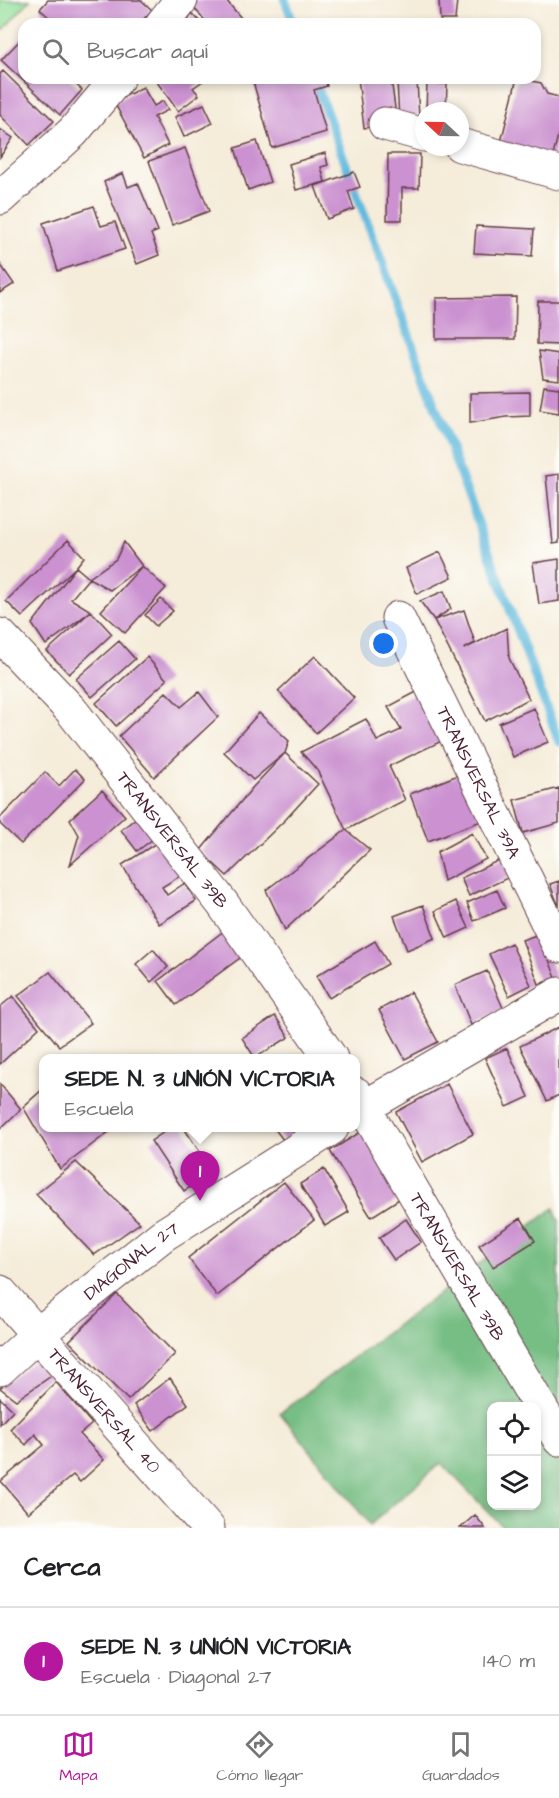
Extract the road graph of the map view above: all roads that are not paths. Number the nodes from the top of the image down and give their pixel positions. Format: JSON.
{"nodes":[{"id":1,"x":181,"y":0,"type":"edge"},
{"id":2,"x":167,"y":18,"type":"edge"},
{"id":3,"x":113,"y":84,"type":"edge"},
{"id":4,"x":385,"y":124,"type":"dead end"},
{"id":5,"x":415,"y":132,"type":"edge"},
{"id":6,"x":469,"y":148,"type":"edge"},
{"id":7,"x":559,"y":173,"type":"edge"},
{"id":8,"x":0,"y":198,"type":"edge"},
{"id":9,"x":398,"y":618,"type":"dead end"},
{"id":10,"x":0,"y":635,"type":"edge"},
{"id":11,"x":559,"y":946,"type":"edge"},
{"id":12,"x":559,"y":994,"type":"edge"},
{"id":13,"x":328,"y":1054,"type":"edge"},
{"id":14,"x":360,"y":1103,"type":"edge"},
{"id":15,"x":360,"y":1106,"type":"edge"},
{"id":16,"x":326,"y":1132,"type":"edge"},
{"id":17,"x":0,"y":1292,"type":"edge"},
{"id":18,"x":38,"y":1334,"type":"junction"},
{"id":19,"x":0,"y":1369,"type":"edge"},
{"id":20,"x":559,"y":1439,"type":"edge"},
{"id":21,"x":208,"y":1528,"type":"edge"}],
"edges":[{"from":1,"to":2,"type":"street"},
{"from":3,"to":8,"type":"street"},
{"from":4,"to":5,"type":"street"},
{"from":6,"to":7,"type":"street"},
{"from":9,"to":11,"type":"street","name":"TRANSVERSAL 39A"},
{"from":10,"to":13,"type":"street","name":"TRANSVERSAL 39B"},
{"from":12,"to":14,"type":"street"},
{"from":15,"to":20,"type":"street","name":"TRANSVERSAL 39B"},
{"from":16,"to":18,"type":"street","name":"DIAGONAL 27"},
{"from":17,"to":18,"type":"street","name":"TRANSVERSAL 40"},
{"from":18,"to":19,"type":"street","name":"DIAGONAL 27"},
{"from":18,"to":21,"type":"street","name":"TRANSVERSAL 40"}]}
